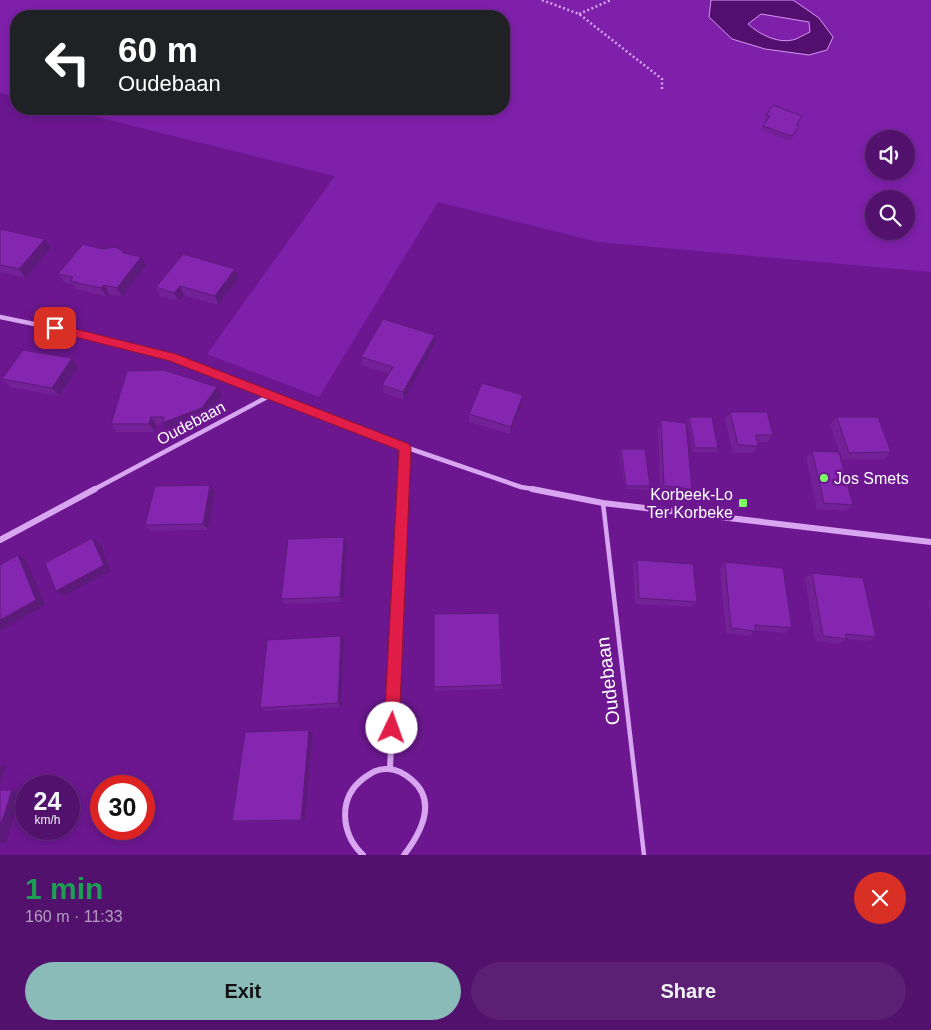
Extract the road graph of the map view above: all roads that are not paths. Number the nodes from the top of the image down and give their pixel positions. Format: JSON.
{"nodes":[{"id":1,"x":0,"y":317,"type":"edge"},
{"id":2,"x":271,"y":395,"type":"junction"},
{"id":3,"x":405,"y":448,"type":"junction"},
{"id":4,"x":603,"y":503,"type":"junction"},
{"id":5,"x":0,"y":540,"type":"edge"},
{"id":6,"x":931,"y":542,"type":"edge"},
{"id":7,"x":390,"y":768,"type":"junction"},
{"id":8,"x":363,"y":855,"type":"edge"},
{"id":9,"x":404,"y":855,"type":"edge"},
{"id":10,"x":644,"y":855,"type":"edge"}],
"edges":[{"from":1,"to":2,"type":"street"},
{"from":2,"to":3,"type":"street"},
{"from":2,"to":5,"type":"street","name":"Oudebaan"},
{"from":3,"to":4,"type":"street"},
{"from":3,"to":7,"type":"street"},
{"from":4,"to":6,"type":"street"},
{"from":4,"to":10,"type":"lane","name":"Oudebaan"},
{"from":7,"to":8,"type":"street"},
{"from":7,"to":9,"type":"street"}]}
